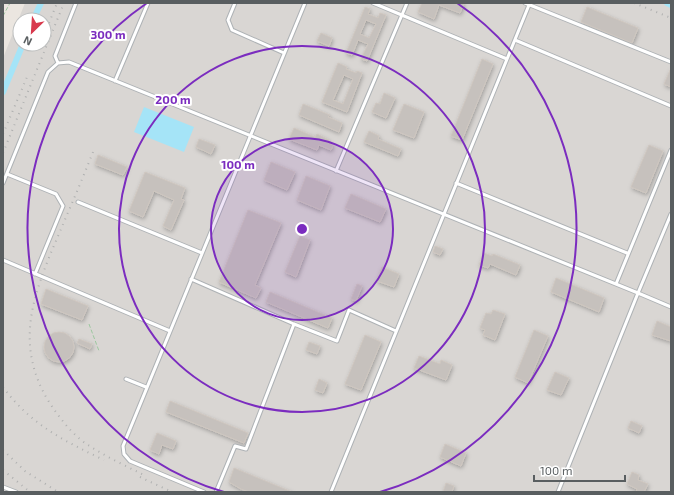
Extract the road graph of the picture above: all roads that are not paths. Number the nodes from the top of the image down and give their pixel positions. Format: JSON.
{"nodes":[{"id":1,"x":76,"y":3,"type":"edge"},
{"id":2,"x":148,"y":3,"type":"edge"},
{"id":3,"x":235,"y":3,"type":"edge"},
{"id":4,"x":305,"y":3,"type":"edge"},
{"id":5,"x":373,"y":3,"type":"edge"},
{"id":6,"x":407,"y":3,"type":"edge"},
{"id":7,"x":525,"y":3,"type":"edge"},
{"id":8,"x":529,"y":5,"type":"junction"},
{"id":9,"x":402,"y":15,"type":"junction"},
{"id":10,"x":515,"y":40,"type":"junction"},
{"id":11,"x":284,"y":54,"type":"junction"},
{"id":12,"x":507,"y":59,"type":"junction"},
{"id":13,"x":671,"y":62,"type":"edge"},
{"id":14,"x":58,"y":63,"type":"junction"},
{"id":15,"x":115,"y":81,"type":"junction"},
{"id":16,"x":671,"y":106,"type":"edge"},
{"id":17,"x":250,"y":136,"type":"junction"},
{"id":18,"x":671,"y":150,"type":"edge"},
{"id":19,"x":336,"y":171,"type":"junction"},
{"id":20,"x":7,"y":174,"type":"junction"},
{"id":21,"x":3,"y":183,"type":"edge"},
{"id":22,"x":456,"y":183,"type":"junction"},
{"id":23,"x":78,"y":202,"type":"dead end"},
{"id":24,"x":443,"y":214,"type":"junction"},
{"id":25,"x":671,"y":214,"type":"edge"},
{"id":26,"x":202,"y":253,"type":"junction"},
{"id":27,"x":627,"y":253,"type":"junction"},
{"id":28,"x":3,"y":260,"type":"edge"},
{"id":29,"x":36,"y":274,"type":"junction"},
{"id":30,"x":191,"y":279,"type":"junction"},
{"id":31,"x":616,"y":284,"type":"junction"},
{"id":32,"x":638,"y":294,"type":"junction"},
{"id":33,"x":671,"y":307,"type":"edge"},
{"id":34,"x":294,"y":324,"type":"junction"},
{"id":35,"x":170,"y":331,"type":"junction"},
{"id":36,"x":396,"y":331,"type":"junction"},
{"id":37,"x":126,"y":379,"type":"dead end"},
{"id":38,"x":146,"y":387,"type":"junction"},
{"id":39,"x":3,"y":487,"type":"edge"},
{"id":40,"x":16,"y":492,"type":"edge"},
{"id":41,"x":204,"y":492,"type":"edge"},
{"id":42,"x":216,"y":492,"type":"edge"},
{"id":43,"x":331,"y":492,"type":"edge"},
{"id":44,"x":558,"y":492,"type":"edge"}],
"edges":[{"from":1,"to":14,"type":"lane"},
{"from":2,"to":15,"type":"lane"},
{"from":3,"to":11,"type":"lane"},
{"from":4,"to":11,"type":"lane"},
{"from":5,"to":9,"type":"lane"},
{"from":6,"to":9,"type":"lane"},
{"from":7,"to":8,"type":"lane"},
{"from":8,"to":10,"type":"lane"},
{"from":8,"to":13,"type":"lane"},
{"from":9,"to":12,"type":"lane"},
{"from":9,"to":19,"type":"lane"},
{"from":10,"to":12,"type":"lane"},
{"from":10,"to":16,"type":"lane"},
{"from":11,"to":17,"type":"lane"},
{"from":12,"to":22,"type":"lane"},
{"from":14,"to":15,"type":"lane"},
{"from":14,"to":20,"type":"lane"},
{"from":15,"to":17,"type":"lane"},
{"from":17,"to":19,"type":"lane"},
{"from":17,"to":26,"type":"lane"},
{"from":18,"to":27,"type":"lane"},
{"from":19,"to":24,"type":"lane"},
{"from":20,"to":21,"type":"lane"},
{"from":20,"to":29,"type":"lane"},
{"from":22,"to":24,"type":"lane"},
{"from":22,"to":27,"type":"lane"},
{"from":23,"to":26,"type":"lane"},
{"from":24,"to":31,"type":"lane"},
{"from":24,"to":36,"type":"lane"},
{"from":25,"to":32,"type":"lane"},
{"from":26,"to":30,"type":"lane"},
{"from":27,"to":31,"type":"lane"},
{"from":28,"to":29,"type":"lane"},
{"from":29,"to":35,"type":"lane"},
{"from":30,"to":34,"type":"lane"},
{"from":30,"to":35,"type":"lane"},
{"from":31,"to":32,"type":"lane"},
{"from":32,"to":33,"type":"lane"},
{"from":32,"to":44,"type":"lane"},
{"from":34,"to":36,"type":"lane"},
{"from":34,"to":42,"type":"lane"},
{"from":35,"to":38,"type":"lane"},
{"from":36,"to":43,"type":"lane"},
{"from":37,"to":38,"type":"lane"},
{"from":38,"to":41,"type":"lane"},
{"from":39,"to":40,"type":"lane"}]}
